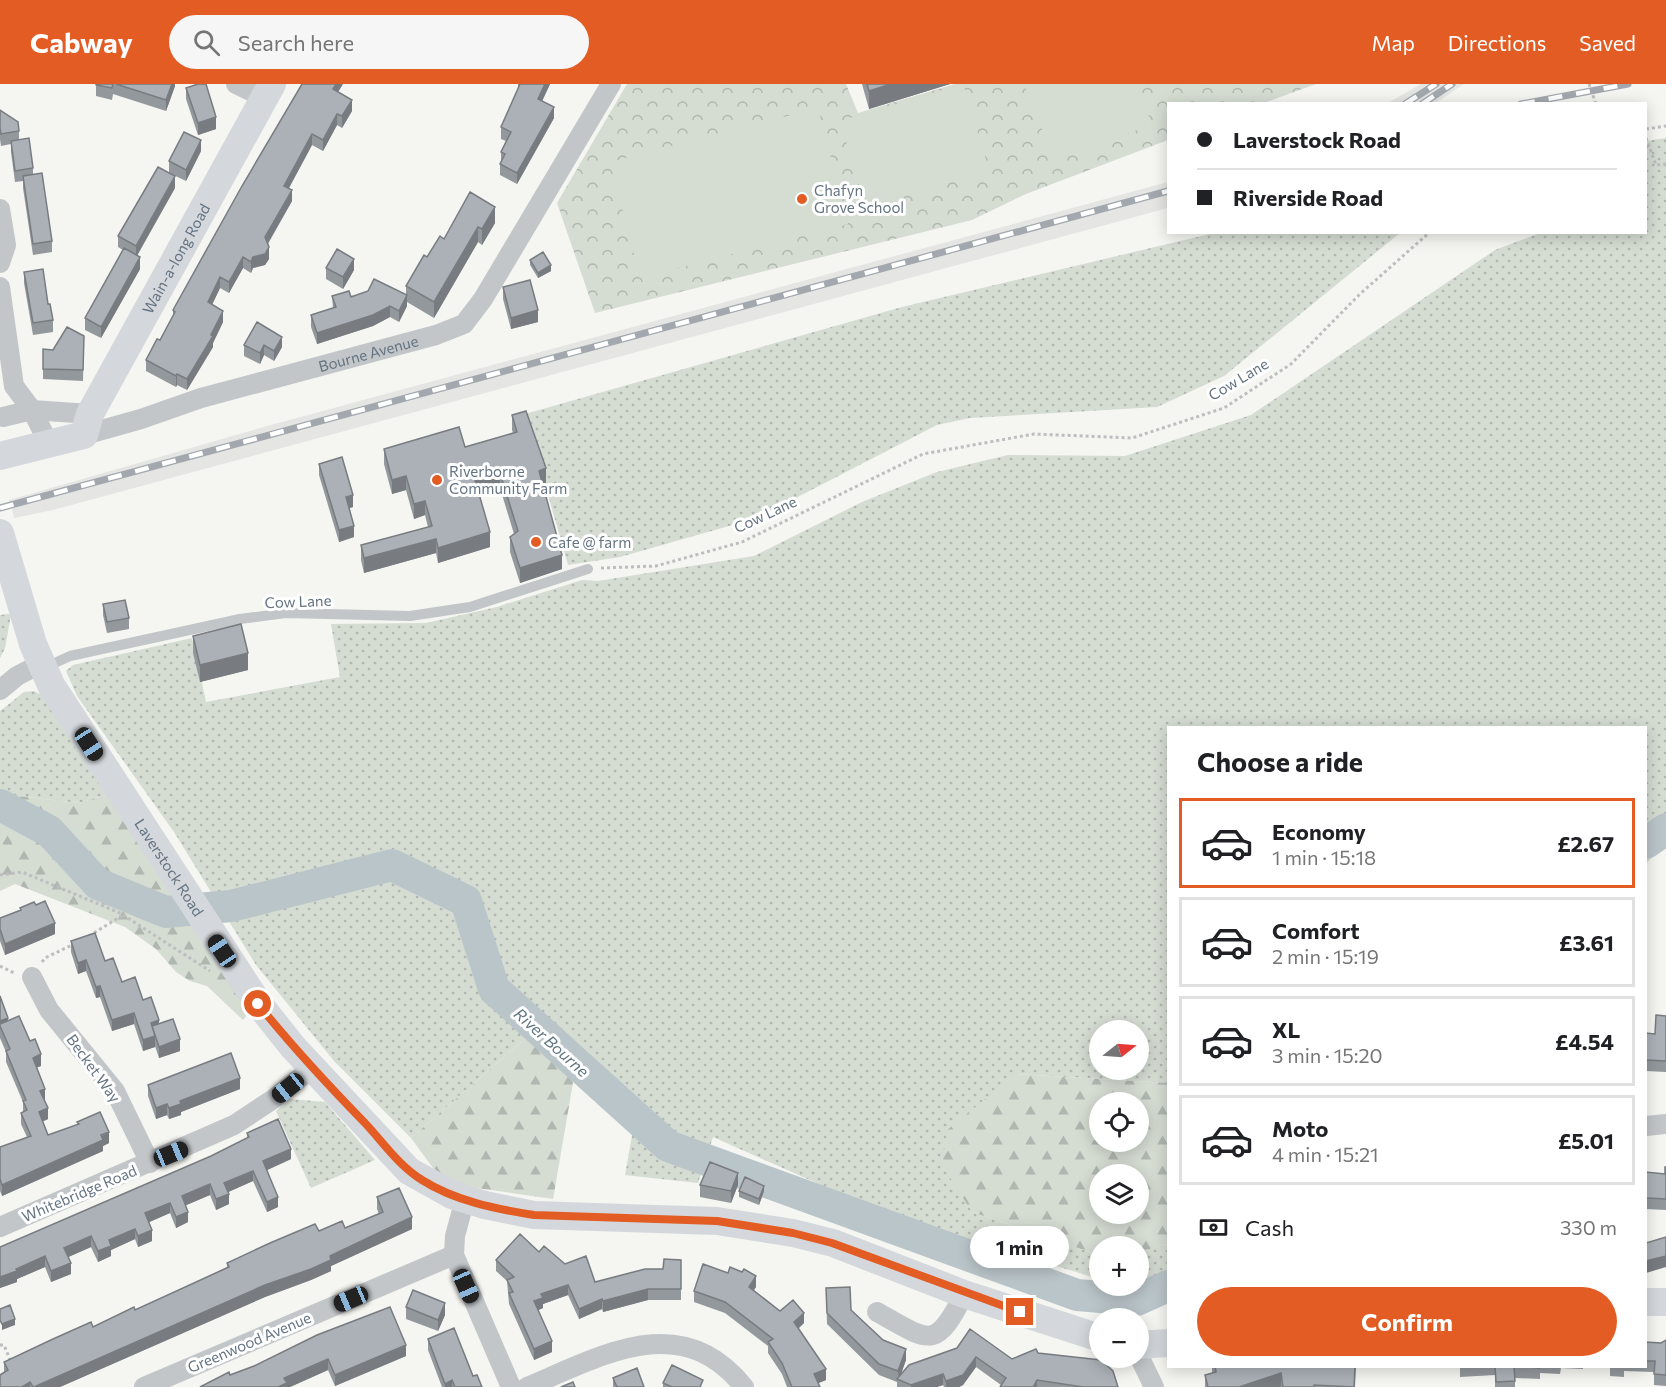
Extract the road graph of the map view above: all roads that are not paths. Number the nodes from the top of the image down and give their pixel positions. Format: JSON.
{"nodes":[{"id":1,"x":236,"y":84,"type":"edge"},
{"id":2,"x":611,"y":84,"type":"edge"},
{"id":3,"x":268,"y":91,"type":"edge"},
{"id":4,"x":0,"y":209,"type":"edge"},
{"id":5,"x":0,"y":263,"type":"edge"},
{"id":6,"x":0,"y":287,"type":"edge"},
{"id":7,"x":15,"y":386,"type":"junction"},
{"id":8,"x":32,"y":410,"type":"junction"},
{"id":9,"x":2,"y":420,"type":"edge"},
{"id":10,"x":87,"y":424,"type":"junction"},
{"id":11,"x":49,"y":444,"type":"junction"},
{"id":12,"x":0,"y":456,"type":"edge"},
{"id":13,"x":0,"y":533,"type":"edge"},
{"id":14,"x":588,"y":569,"type":"road end"},
{"id":15,"x":42,"y":666,"type":"junction"},
{"id":16,"x":0,"y":690,"type":"edge"},
{"id":17,"x":32,"y":978,"type":"road end"},
{"id":18,"x":312,"y":1068,"type":"junction"},
{"id":19,"x":1666,"y":1124,"type":"edge"},
{"id":20,"x":1647,"y":1126,"type":"edge"},
{"id":21,"x":150,"y":1163,"type":"junction"},
{"id":22,"x":465,"y":1199,"type":"junction"},
{"id":23,"x":0,"y":1227,"type":"edge"},
{"id":24,"x":454,"y":1255,"type":"junction"},
{"id":25,"x":964,"y":1294,"type":"junction"},
{"id":26,"x":1647,"y":1302,"type":"edge"},
{"id":27,"x":1666,"y":1302,"type":"edge"},
{"id":28,"x":877,"y":1312,"type":"dead end"},
{"id":29,"x":1089,"y":1334,"type":"edge"},
{"id":30,"x":1167,"y":1343,"type":"edge"},
{"id":31,"x":1149,"y":1344,"type":"edge"},
{"id":32,"x":1145,"y":1368,"type":"edge"},
{"id":33,"x":144,"y":1387,"type":"edge"},
{"id":34,"x":511,"y":1387,"type":"edge"},
{"id":35,"x":527,"y":1387,"type":"edge"},
{"id":36,"x":744,"y":1387,"type":"edge"},
{"id":37,"x":1154,"y":1387,"type":"edge"}],
"edges":[{"from":1,"to":3,"type":"street"},
{"from":2,"to":10,"type":"street","name":"Bourne Avenue"},
{"from":3,"to":10,"type":"street","name":"Wain-a-long Road"},
{"from":4,"to":5,"type":"street"},
{"from":6,"to":7,"type":"street"},
{"from":7,"to":8,"type":"street"},
{"from":7,"to":9,"type":"street"},
{"from":8,"to":9,"type":"street"},
{"from":8,"to":10,"type":"street"},
{"from":8,"to":11,"type":"street"},
{"from":10,"to":11,"type":"street","name":"Bourne Avenue"},
{"from":11,"to":12,"type":"street","name":"Bourne Avenue"},
{"from":13,"to":15,"type":"street","name":"Laverstock Road"},
{"from":14,"to":15,"type":"lane","name":"Cow Lane"},
{"from":15,"to":16,"type":"street"},
{"from":15,"to":18,"type":"street","name":"Laverstock Road"},
{"from":17,"to":21,"type":"street","name":"Becket Way"},
{"from":18,"to":21,"type":"street","name":"Whitebridge Road"},
{"from":18,"to":22,"type":"street","name":"Laverstock Road"},
{"from":19,"to":20,"type":"street"},
{"from":21,"to":23,"type":"street","name":"Whitebridge Road"},
{"from":22,"to":24,"type":"street"},
{"from":22,"to":25,"type":"street","name":"Laverstock Road"},
{"from":24,"to":33,"type":"street","name":"Greenwood Avenue"},
{"from":24,"to":34,"type":"street"},
{"from":25,"to":28,"type":"street"},
{"from":25,"to":29,"type":"street","name":"Laverstock Road"},
{"from":26,"to":27,"type":"street"},
{"from":30,"to":31,"type":"street"},
{"from":32,"to":37,"type":"street"},
{"from":35,"to":36,"type":"street"}]}
